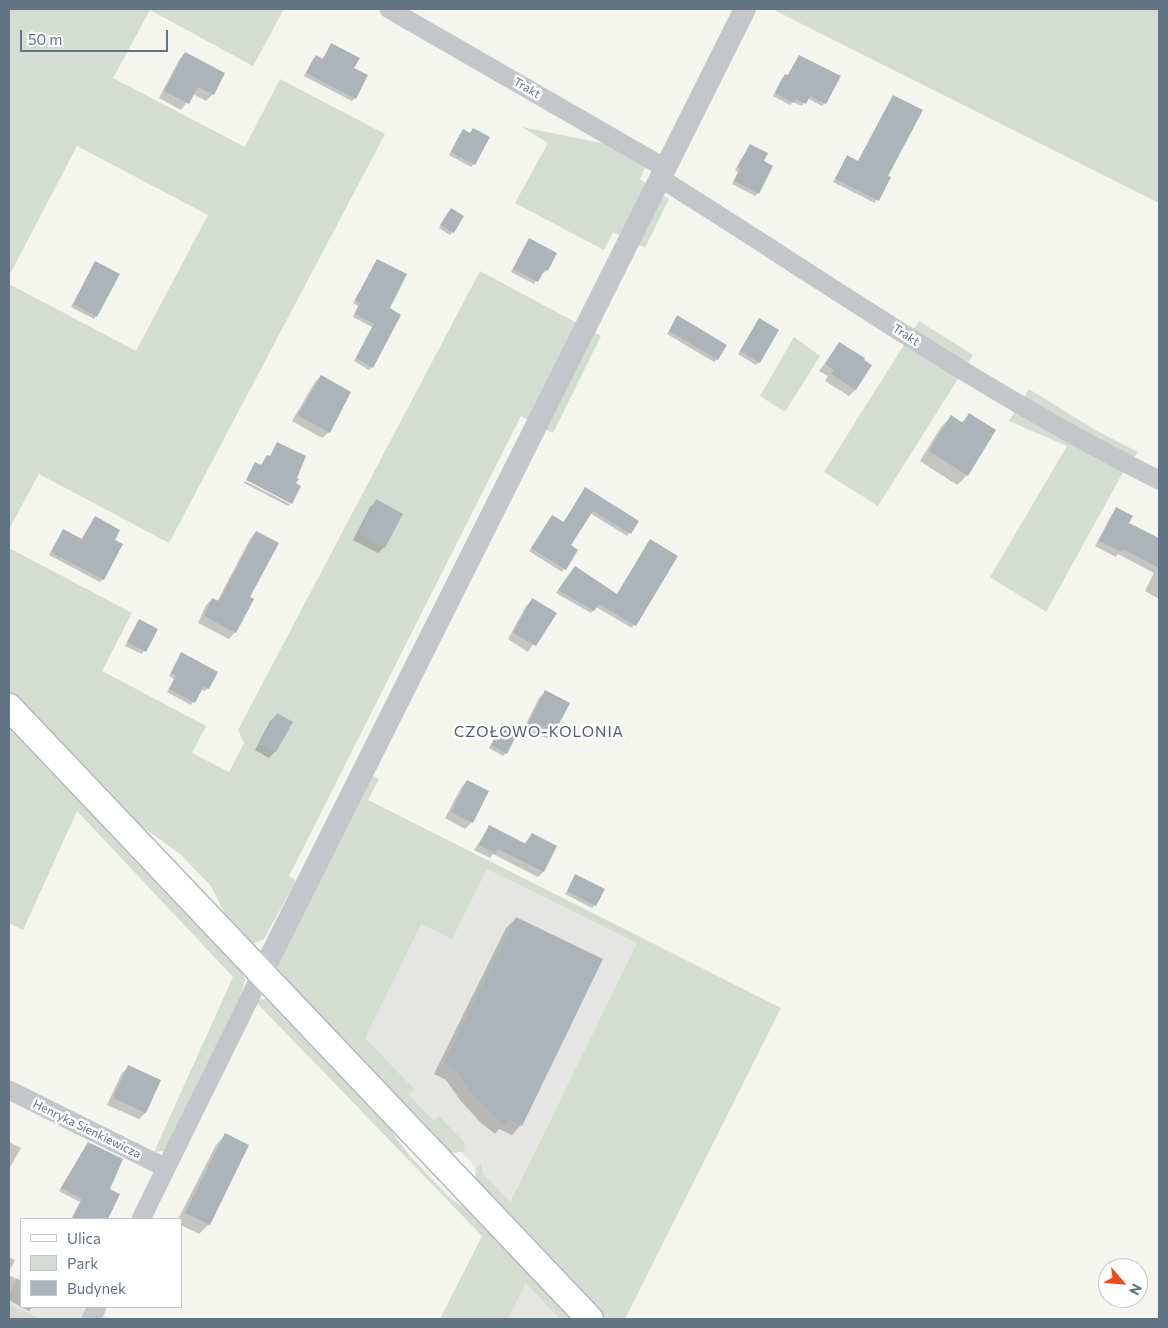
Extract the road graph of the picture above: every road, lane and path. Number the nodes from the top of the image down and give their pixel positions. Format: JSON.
{"nodes":[{"id":1,"x":389,"y":9,"type":"edge"},
{"id":2,"x":745,"y":9,"type":"edge"},
{"id":3,"x":662,"y":173,"type":"junction"},
{"id":4,"x":1159,"y":480,"type":"edge"},
{"id":5,"x":9,"y":708,"type":"edge"},
{"id":6,"x":262,"y":973,"type":"junction"},
{"id":7,"x":9,"y":1090,"type":"edge"},
{"id":8,"x":166,"y":1168,"type":"junction"},
{"id":9,"x":141,"y":1218,"type":"edge"},
{"id":10,"x":590,"y":1319,"type":"edge"}],
"edges":[{"from":1,"to":3,"type":"street","name":"Trakt"},
{"from":2,"to":3,"type":"street"},
{"from":3,"to":4,"type":"street","name":"Trakt"},
{"from":3,"to":6,"type":"street"},
{"from":5,"to":6,"type":"main road"},
{"from":6,"to":8,"type":"street"},
{"from":6,"to":10,"type":"main road"},
{"from":7,"to":8,"type":"street","name":"Henryka Sienkiewicza"},
{"from":8,"to":9,"type":"street"}]}
